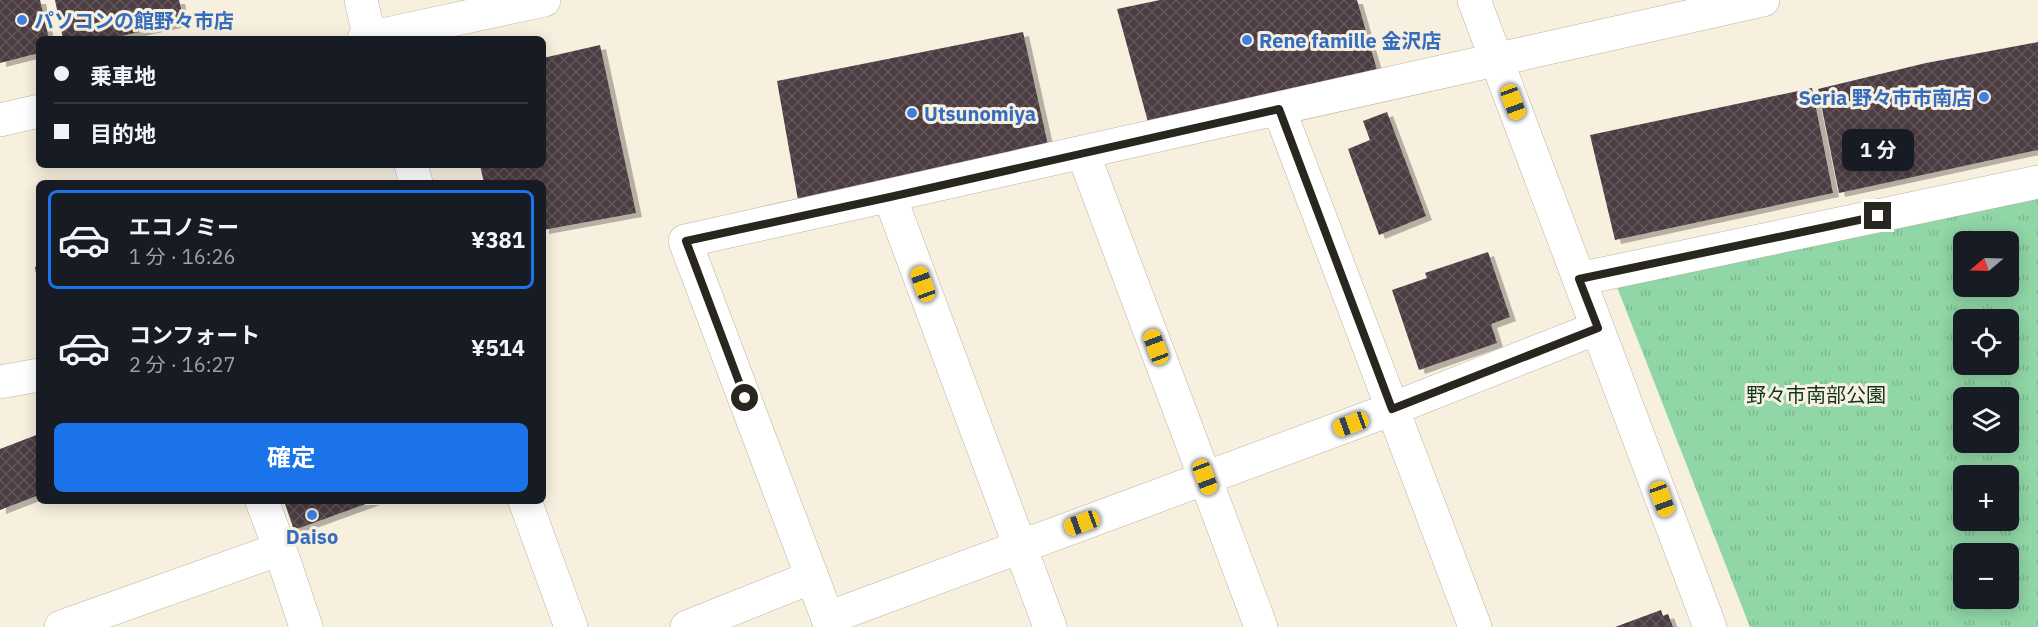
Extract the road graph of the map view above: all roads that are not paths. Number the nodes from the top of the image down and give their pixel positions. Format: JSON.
{"nodes":[{"id":1,"x":361,"y":0,"type":"edge"},
{"id":2,"x":544,"y":0,"type":"edge"},
{"id":3,"x":1474,"y":0,"type":"edge"},
{"id":4,"x":1763,"y":0,"type":"edge"},
{"id":5,"x":367,"y":36,"type":"edge"},
{"id":6,"x":382,"y":36,"type":"edge"},
{"id":7,"x":1496,"y":58,"type":"junction"},
{"id":8,"x":1279,"y":109,"type":"junction"},
{"id":9,"x":36,"y":112,"type":"edge"},
{"id":10,"x":0,"y":120,"type":"edge"},
{"id":11,"x":1083,"y":153,"type":"junction"},
{"id":12,"x":2038,"y":182,"type":"edge"},
{"id":13,"x":890,"y":197,"type":"junction"},
{"id":14,"x":1579,"y":279,"type":"junction"},
{"id":15,"x":1598,"y":328,"type":"junction"},
{"id":16,"x":36,"y":376,"type":"edge"},
{"id":17,"x":0,"y":382,"type":"edge"},
{"id":18,"x":1392,"y":409,"type":"junction"},
{"id":19,"x":1205,"y":477,"type":"junction"},
{"id":20,"x":263,"y":504,"type":"edge"},
{"id":21,"x":526,"y":504,"type":"edge"},
{"id":22,"x":1020,"y":546,"type":"junction"},
{"id":23,"x":280,"y":549,"type":"junction"},
{"id":24,"x":812,"y":577,"type":"junction"},
{"id":25,"x":829,"y":622,"type":"edge"},
{"id":26,"x":61,"y":627,"type":"edge"},
{"id":27,"x":306,"y":627,"type":"edge"},
{"id":28,"x":571,"y":627,"type":"edge"},
{"id":29,"x":687,"y":627,"type":"edge"},
{"id":30,"x":1050,"y":627,"type":"edge"},
{"id":31,"x":1261,"y":627,"type":"edge"},
{"id":32,"x":1475,"y":627,"type":"edge"},
{"id":33,"x":1710,"y":627,"type":"edge"}],
"edges":[{"from":1,"to":5,"type":"street"},
{"from":2,"to":6,"type":"street"},
{"from":3,"to":7,"type":"street"},
{"from":4,"to":7,"type":"street"},
{"from":7,"to":8,"type":"street"},
{"from":7,"to":14,"type":"street"},
{"from":8,"to":11,"type":"street"},
{"from":8,"to":18,"type":"street"},
{"from":9,"to":10,"type":"street"},
{"from":11,"to":13,"type":"street"},
{"from":11,"to":19,"type":"street"},
{"from":12,"to":14,"type":"street"},
{"from":13,"to":22,"type":"street"},
{"from":13,"to":24,"type":"street"},
{"from":14,"to":15,"type":"street"},
{"from":15,"to":18,"type":"street"},
{"from":15,"to":33,"type":"street"},
{"from":16,"to":17,"type":"street"},
{"from":18,"to":19,"type":"street"},
{"from":18,"to":32,"type":"street"},
{"from":19,"to":22,"type":"street"},
{"from":19,"to":31,"type":"street"},
{"from":20,"to":23,"type":"street"},
{"from":21,"to":28,"type":"street"},
{"from":22,"to":25,"type":"street"},
{"from":22,"to":30,"type":"street"},
{"from":23,"to":26,"type":"street"},
{"from":23,"to":27,"type":"street"},
{"from":24,"to":25,"type":"street"},
{"from":24,"to":29,"type":"street"}]}
